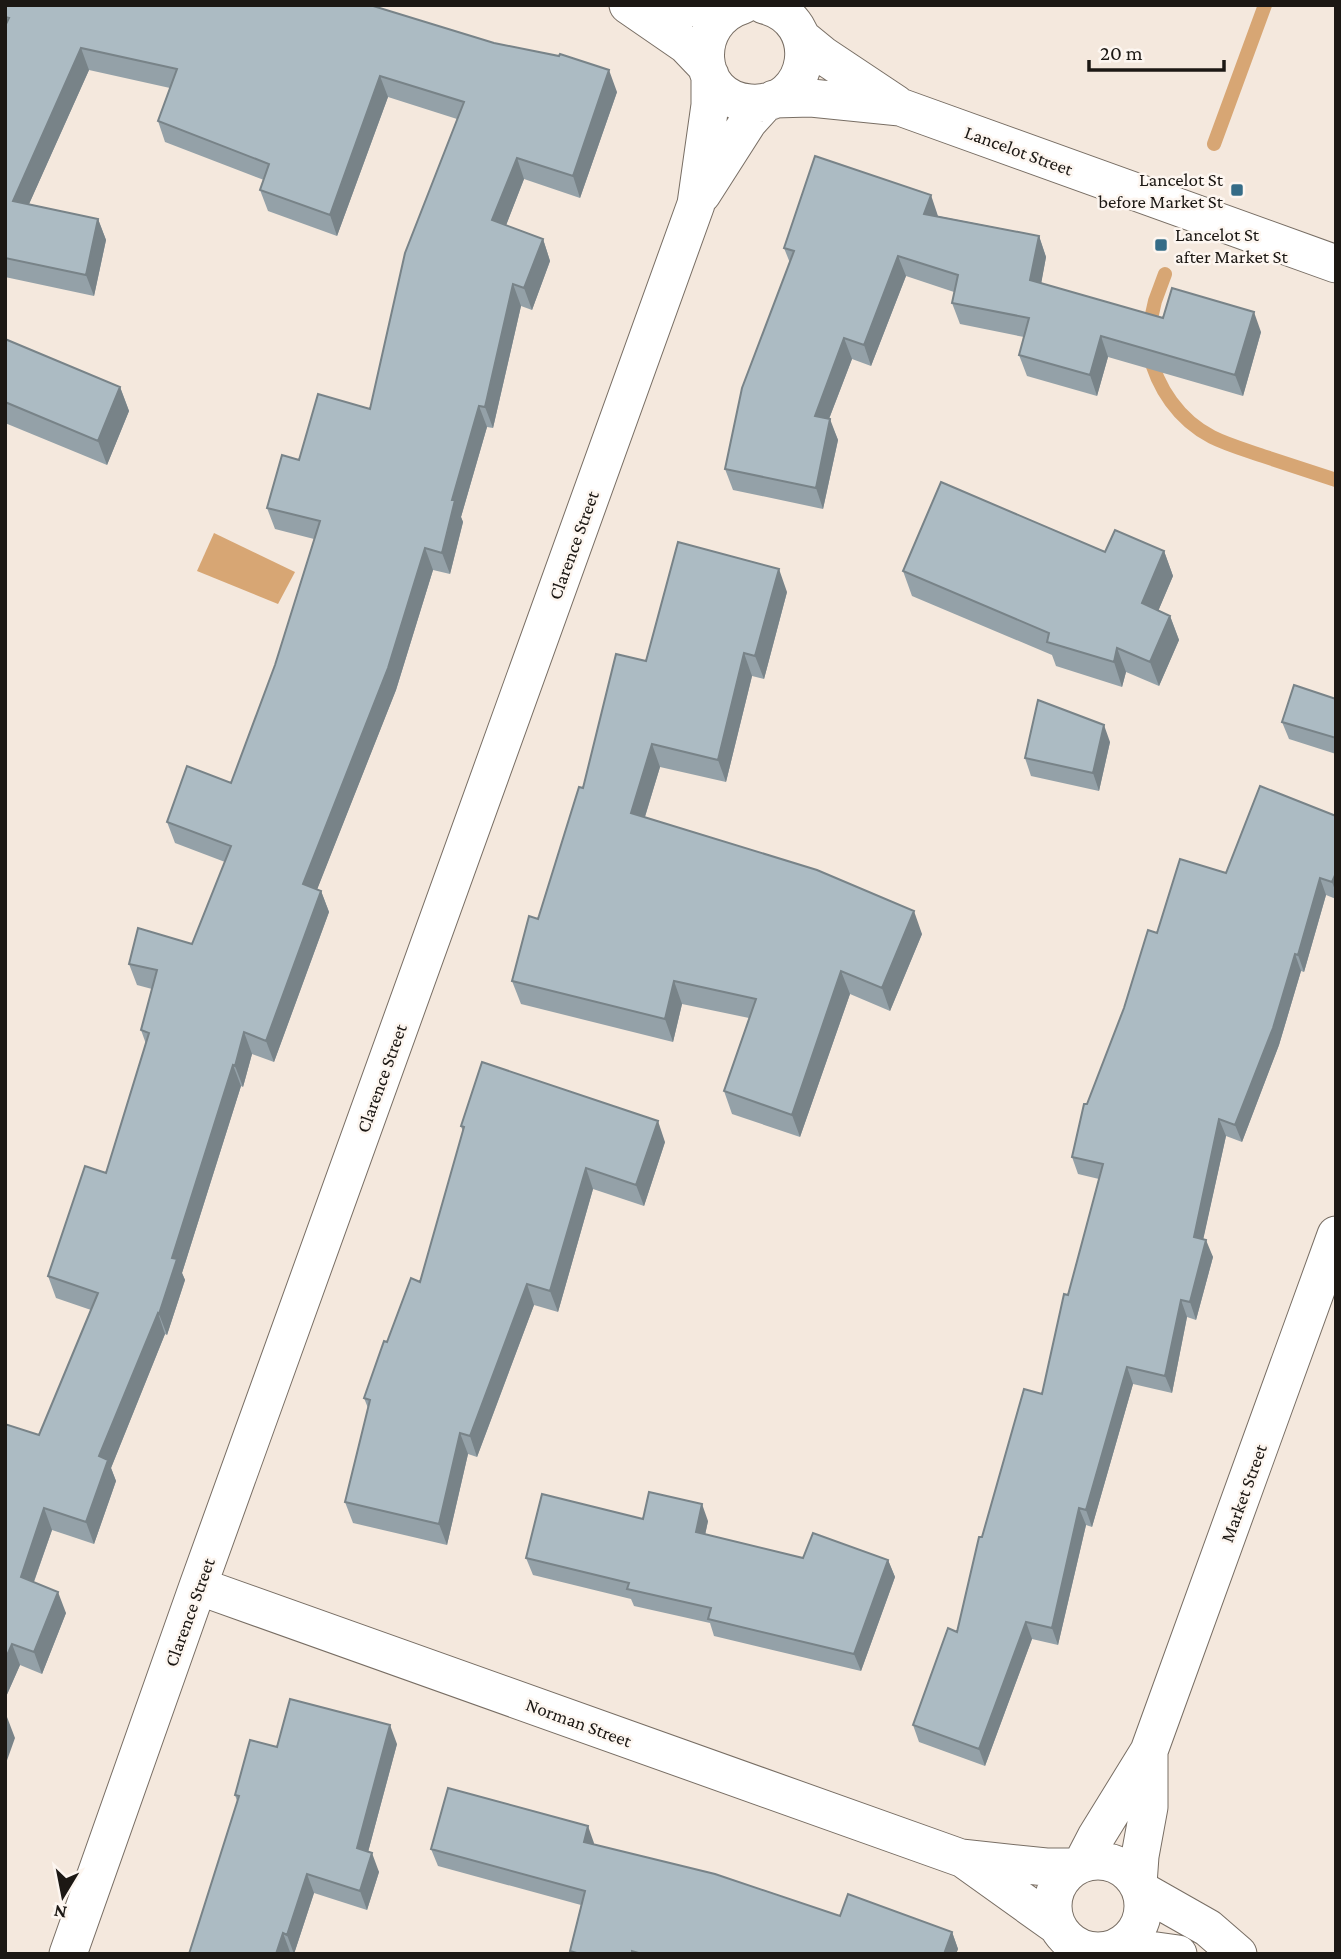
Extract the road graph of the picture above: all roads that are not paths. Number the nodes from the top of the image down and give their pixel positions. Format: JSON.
{"nodes":[{"id":1,"x":629,"y":6,"type":"edge"},
{"id":2,"x":764,"y":12,"type":"edge"},
{"id":3,"x":708,"y":71,"type":"junction"},
{"id":4,"x":770,"y":100,"type":"junction"},
{"id":5,"x":900,"y":107,"type":"junction"},
{"id":6,"x":696,"y":204,"type":"junction"},
{"id":7,"x":1336,"y":264,"type":"edge"},
{"id":8,"x":1336,"y":1235,"type":"edge"},
{"id":9,"x":198,"y":1586,"type":"junction"},
{"id":10,"x":1149,"y":1751,"type":"junction"},
{"id":11,"x":961,"y":1858,"type":"junction"},
{"id":12,"x":1079,"y":1866,"type":"junction"},
{"id":13,"x":1140,"y":1887,"type":"junction"},
{"id":14,"x":1058,"y":1938,"type":"edge"},
{"id":15,"x":1115,"y":1950,"type":"edge"},
{"id":16,"x":68,"y":1954,"type":"edge"},
{"id":17,"x":1178,"y":1954,"type":"edge"},
{"id":18,"x":1238,"y":1954,"type":"edge"}],
"edges":[{"from":1,"to":2,"type":"street"},
{"from":1,"to":3,"type":"street"},
{"from":2,"to":3,"type":"street"},
{"from":2,"to":4,"type":"street"},
{"from":2,"to":5,"type":"street","name":"Lancelot Street"},
{"from":3,"to":4,"type":"street"},
{"from":3,"to":6,"type":"street","name":"Clarence Street"},
{"from":4,"to":5,"type":"street","name":"Lancelot Street"},
{"from":4,"to":6,"type":"street","name":"Clarence Street"},
{"from":5,"to":7,"type":"street","name":"Lancelot Street"},
{"from":6,"to":9,"type":"street","name":"Clarence Street"},
{"from":8,"to":10,"type":"street","name":"Market Street"},
{"from":9,"to":11,"type":"street","name":"Norman Street"},
{"from":9,"to":16,"type":"street","name":"Clarence Street"},
{"from":10,"to":12,"type":"street","name":"Market Street"},
{"from":10,"to":13,"type":"street","name":"Market Street"},
{"from":11,"to":12,"type":"street","name":"Norman Street"},
{"from":11,"to":14,"type":"street","name":"Norman Street"},
{"from":12,"to":13,"type":"street"},
{"from":12,"to":14,"type":"street"},
{"from":13,"to":15,"type":"street"},
{"from":13,"to":18,"type":"street"},
{"from":14,"to":15,"type":"street"},
{"from":15,"to":17,"type":"street"}]}
